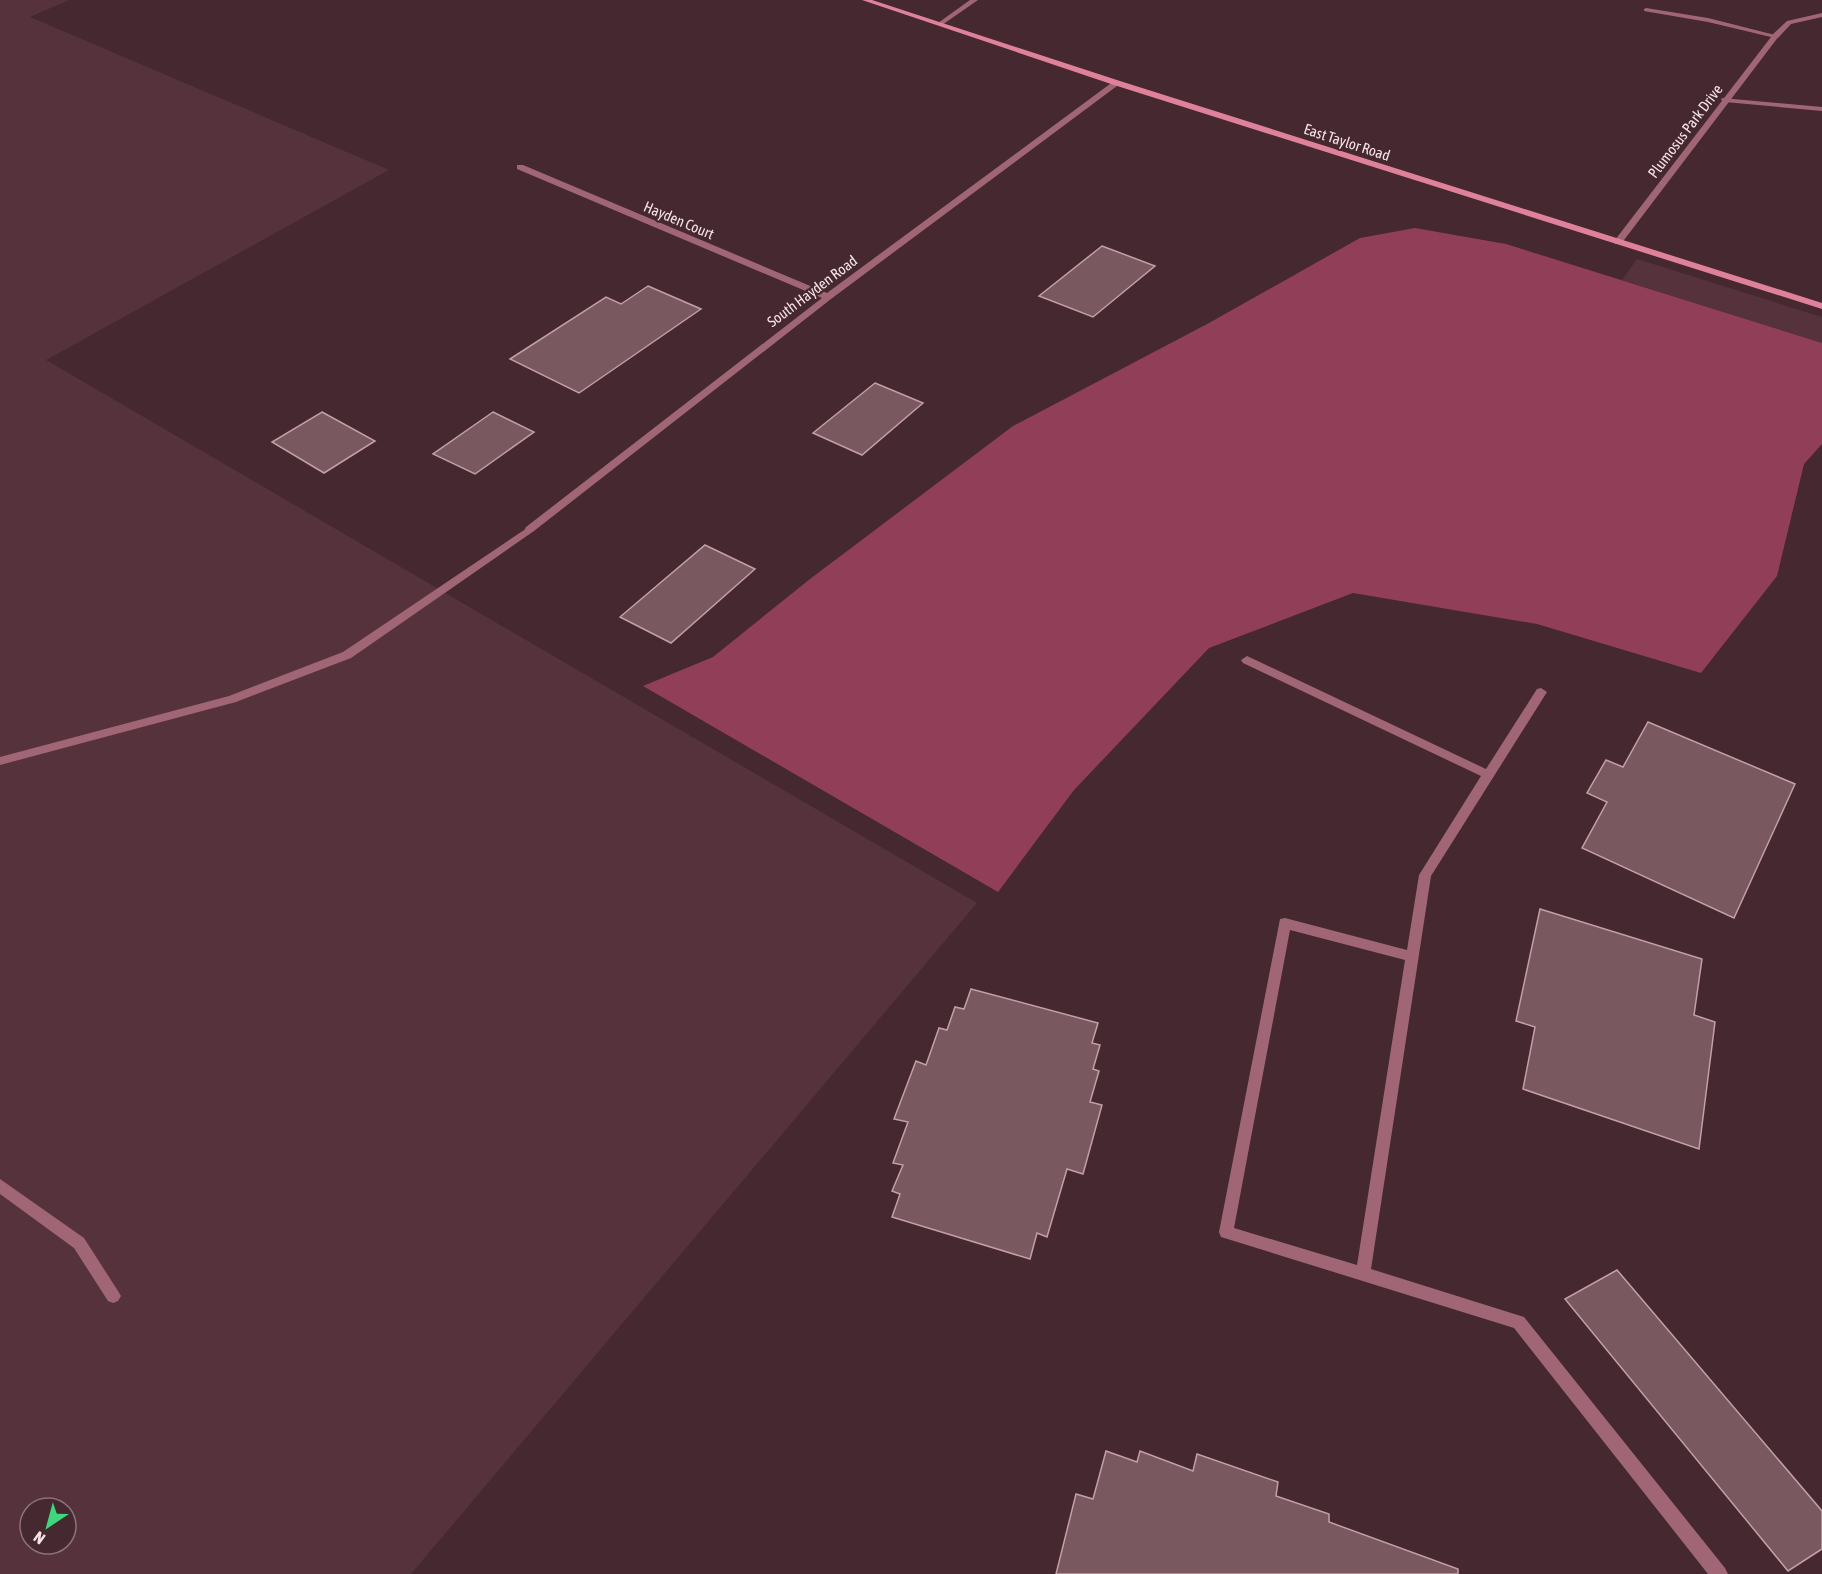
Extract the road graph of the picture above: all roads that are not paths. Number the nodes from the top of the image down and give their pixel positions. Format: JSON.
{"nodes":[{"id":1,"x":865,"y":0,"type":"edge"},
{"id":2,"x":975,"y":0,"type":"edge"},
{"id":3,"x":1646,"y":10,"type":"dead end"},
{"id":4,"x":1822,"y":15,"type":"edge"},
{"id":5,"x":940,"y":24,"type":"junction"},
{"id":6,"x":1775,"y":36,"type":"junction"},
{"id":7,"x":1117,"y":83,"type":"junction"},
{"id":8,"x":1725,"y":100,"type":"junction"},
{"id":9,"x":1822,"y":109,"type":"edge"},
{"id":10,"x":520,"y":167,"type":"dead end"},
{"id":11,"x":1618,"y":242,"type":"junction"},
{"id":12,"x":828,"y":297,"type":"junction"},
{"id":13,"x":1822,"y":306,"type":"edge"},
{"id":14,"x":1247,"y":660,"type":"dead end"},
{"id":15,"x":1541,"y":692,"type":"dead end"},
{"id":16,"x":0,"y":761,"type":"edge"},
{"id":17,"x":1489,"y":774,"type":"junction"},
{"id":18,"x":1411,"y":956,"type":"junction"},
{"id":19,"x":0,"y":1186,"type":"edge"},
{"id":20,"x":1363,"y":1274,"type":"junction"},
{"id":21,"x":113,"y":1296,"type":"dead end"},
{"id":22,"x":1719,"y":1574,"type":"edge"}],
"edges":[{"from":1,"to":5,"type":"main road","name":"East Taylor Road"},
{"from":2,"to":5,"type":"street"},
{"from":3,"to":6,"type":"street"},
{"from":4,"to":6,"type":"street","name":"Plumosus Park Drive"},
{"from":5,"to":7,"type":"main road","name":"East Taylor Road"},
{"from":6,"to":8,"type":"street","name":"Plumosus Park Drive"},
{"from":7,"to":11,"type":"main road","name":"East Taylor Road"},
{"from":7,"to":12,"type":"street","name":"South Hayden Road"},
{"from":8,"to":9,"type":"street"},
{"from":8,"to":11,"type":"street","name":"Plumosus Park Drive"},
{"from":10,"to":12,"type":"street","name":"Hayden Court"},
{"from":11,"to":13,"type":"main road","name":"East Taylor Road"},
{"from":12,"to":16,"type":"street","name":"South Hayden Road"},
{"from":14,"to":17,"type":"street"},
{"from":15,"to":17,"type":"street"},
{"from":17,"to":18,"type":"street"},
{"from":18,"to":20,"type":"street"},
{"from":18,"to":20,"type":"street"},
{"from":19,"to":21,"type":"street"},
{"from":20,"to":22,"type":"street"}]}
